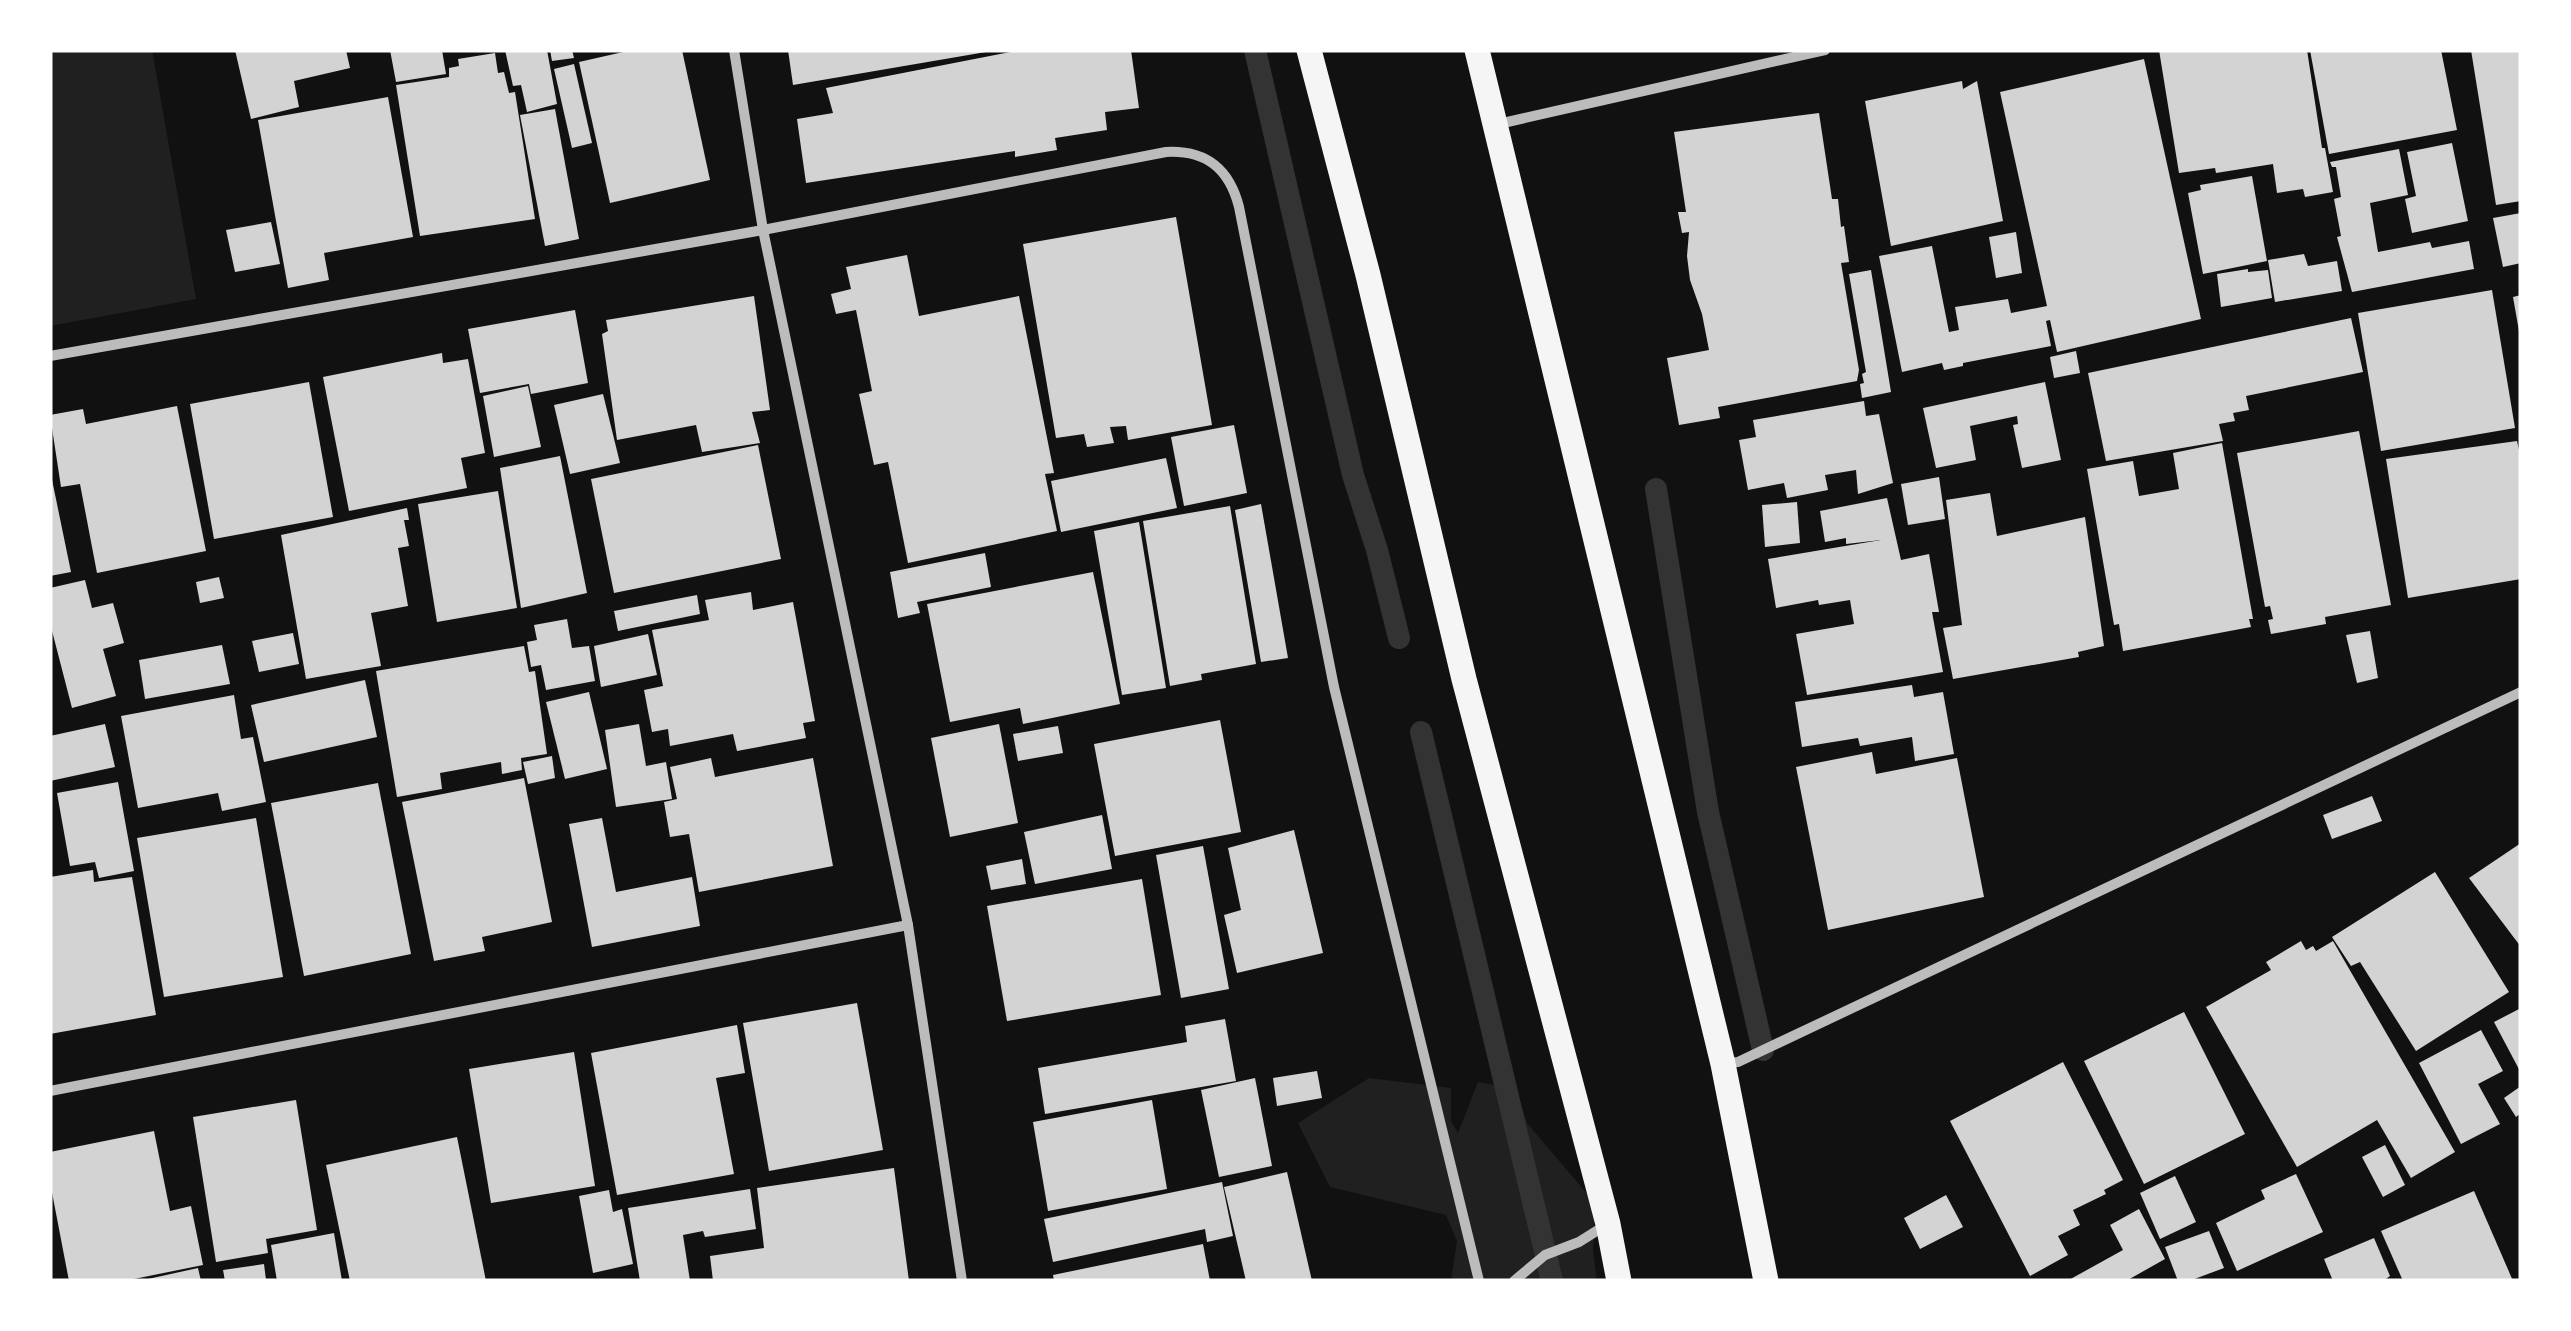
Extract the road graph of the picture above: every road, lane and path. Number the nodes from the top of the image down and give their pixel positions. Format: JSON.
{"nodes":[{"id":1,"x":734,"y":50,"type":"edge"},
{"id":2,"x":1310,"y":50,"type":"edge"},
{"id":3,"x":1476,"y":50,"type":"edge"},
{"id":4,"x":1825,"y":50,"type":"edge"},
{"id":5,"x":1493,"y":125,"type":"junction"},
{"id":6,"x":763,"y":230,"type":"junction"},
{"id":7,"x":50,"y":356,"type":"edge"},
{"id":8,"x":2521,"y":692,"type":"edge"},
{"id":9,"x":908,"y":925,"type":"junction"},
{"id":10,"x":1722,"y":1064,"type":"junction"},
{"id":11,"x":50,"y":1091,"type":"edge"},
{"id":12,"x":1608,"y":1224,"type":"junction"},
{"id":13,"x":962,"y":1281,"type":"edge"},
{"id":14,"x":1479,"y":1281,"type":"edge"},
{"id":15,"x":1514,"y":1281,"type":"edge"},
{"id":16,"x":1619,"y":1281,"type":"edge"},
{"id":17,"x":1766,"y":1281,"type":"edge"}],
"edges":[{"from":1,"to":6,"type":"street"},
{"from":2,"to":12,"type":"main road"},
{"from":3,"to":5,"type":"main road"},
{"from":4,"to":5,"type":"street"},
{"from":5,"to":10,"type":"main road"},
{"from":6,"to":7,"type":"street"},
{"from":6,"to":9,"type":"street"},
{"from":6,"to":14,"type":"street"},
{"from":8,"to":10,"type":"street"},
{"from":9,"to":11,"type":"street"},
{"from":9,"to":13,"type":"street"},
{"from":10,"to":17,"type":"main road"},
{"from":12,"to":15,"type":"street"},
{"from":12,"to":16,"type":"main road"}]}
